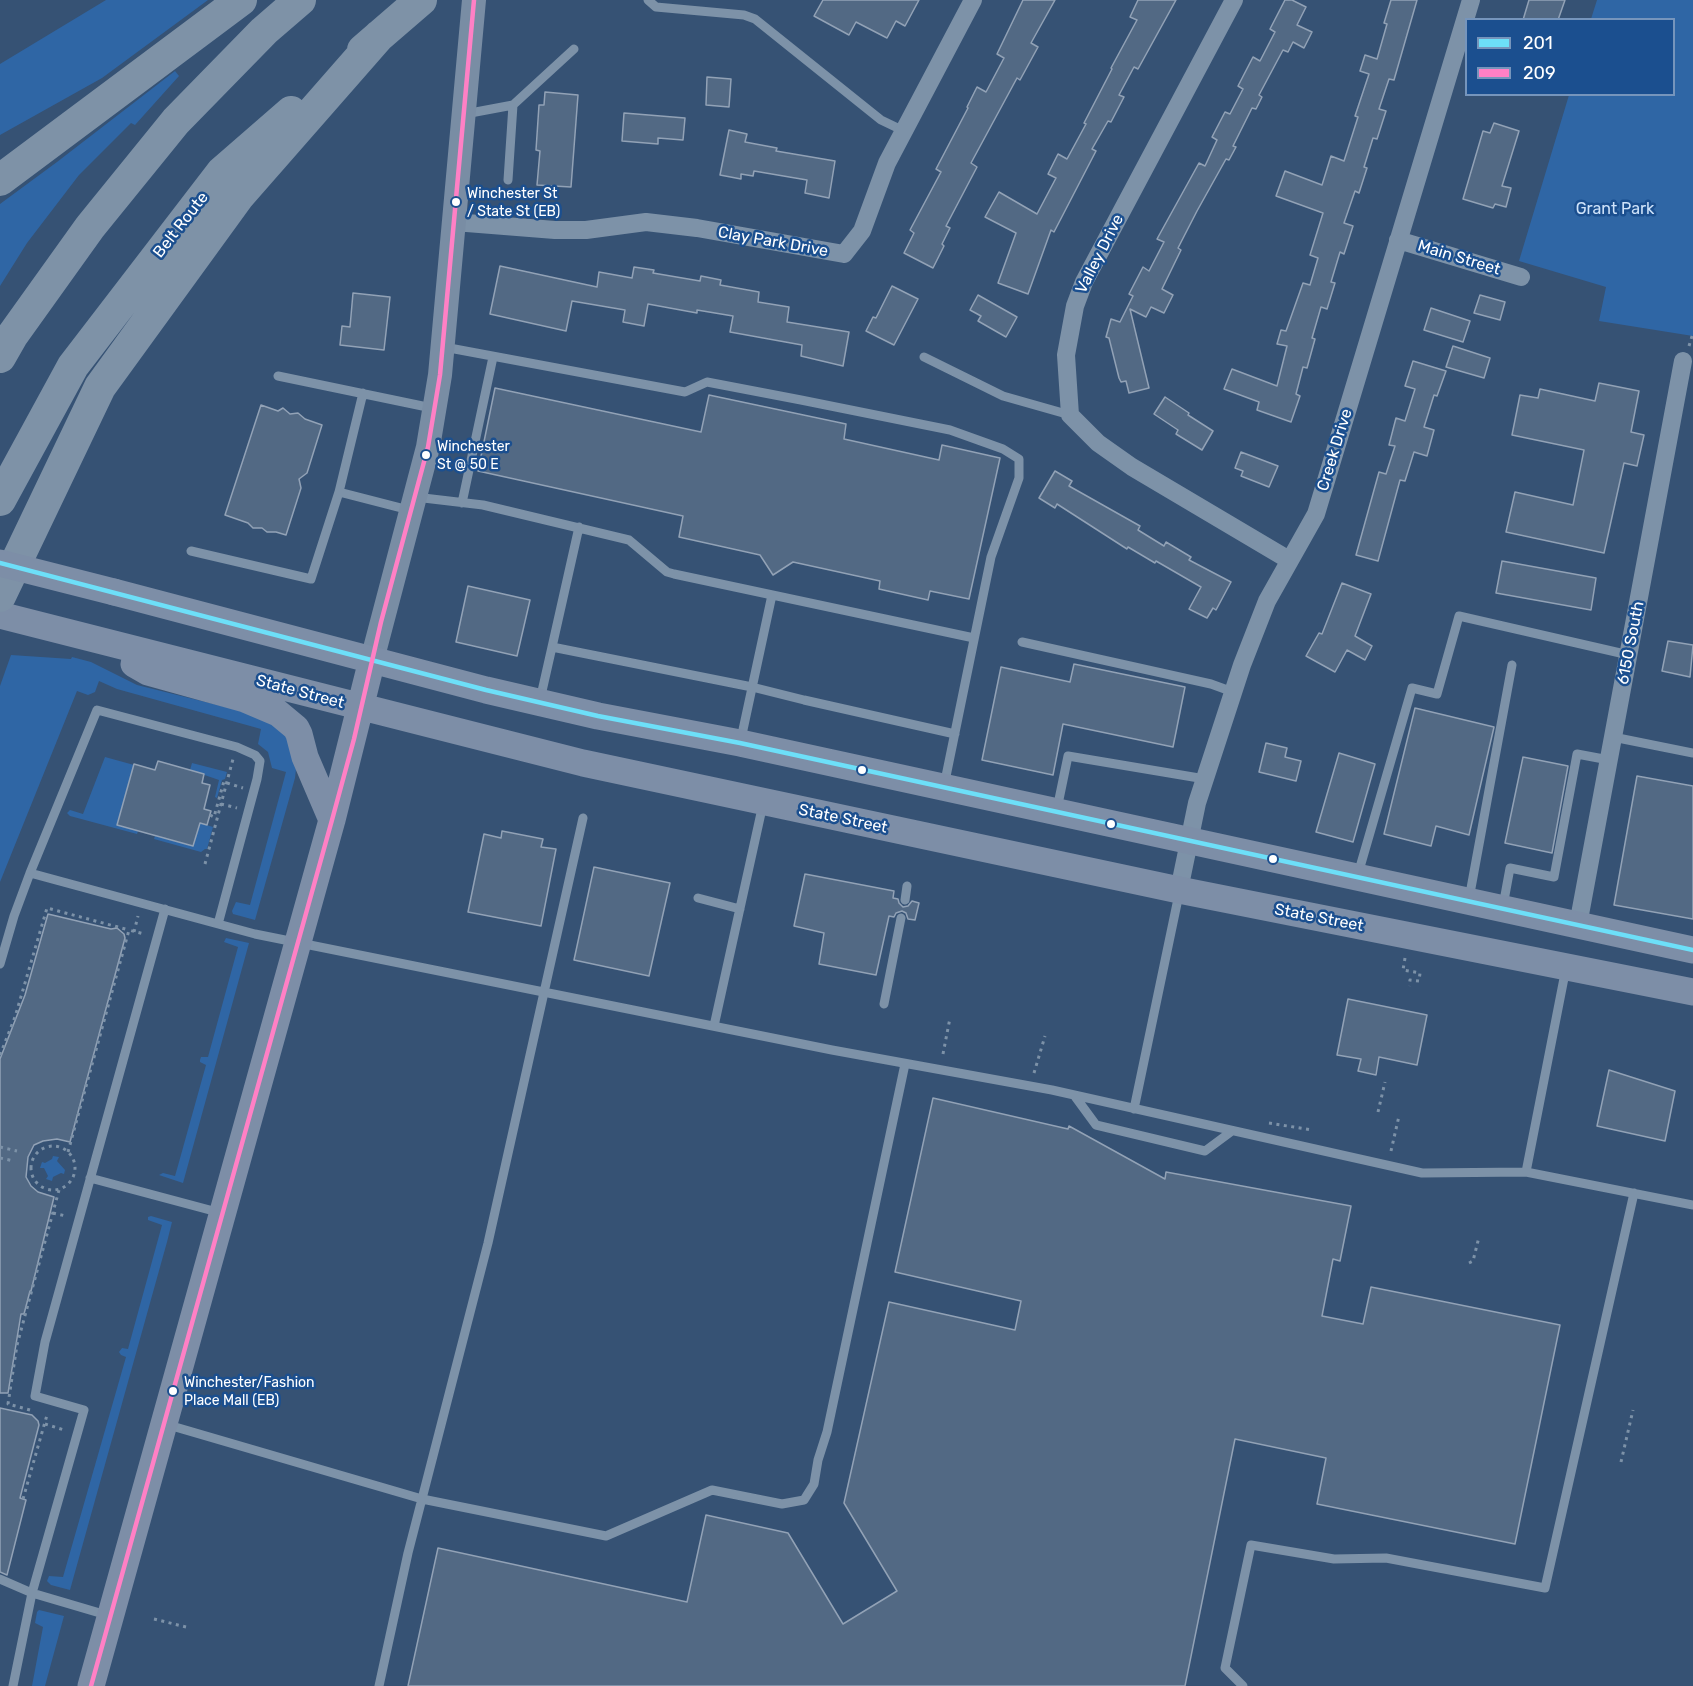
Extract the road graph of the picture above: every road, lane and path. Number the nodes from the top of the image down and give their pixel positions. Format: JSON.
{"nodes":[{"id":1,"x":241,"y":0,"type":"edge"},
{"id":2,"x":300,"y":0,"type":"edge"},
{"id":3,"x":421,"y":0,"type":"edge"},
{"id":4,"x":474,"y":0,"type":"edge"},
{"id":5,"x":648,"y":0,"type":"edge"},
{"id":6,"x":973,"y":0,"type":"edge"},
{"id":7,"x":1234,"y":0,"type":"edge"},
{"id":8,"x":1470,"y":0,"type":"edge"},
{"id":9,"x":379,"y":36,"type":"junction"},
{"id":10,"x":574,"y":49,"type":"dead end"},
{"id":11,"x":513,"y":105,"type":"junction"},
{"id":12,"x":463,"y":111,"type":"junction"},
{"id":13,"x":904,"y":130,"type":"junction"},
{"id":14,"x":0,"y":180,"type":"edge"},
{"id":15,"x":508,"y":180,"type":"dead end"},
{"id":16,"x":454,"y":222,"type":"junction"},
{"id":17,"x":1398,"y":240,"type":"junction"},
{"id":18,"x":1521,"y":277,"type":"dead end"},
{"id":19,"x":1693,"y":333,"type":"edge"},
{"id":20,"x":1691,"y":340,"type":"dead end"},
{"id":21,"x":443,"y":347,"type":"junction"},
{"id":22,"x":0,"y":357,"type":"edge"},
{"id":23,"x":494,"y":357,"type":"junction"},
{"id":24,"x":924,"y":357,"type":"dead end"},
{"id":25,"x":1683,"y":361,"type":"dead end"},
{"id":26,"x":278,"y":376,"type":"dead end"},
{"id":27,"x":363,"y":393,"type":"junction"},
{"id":28,"x":435,"y":409,"type":"junction"},
{"id":29,"x":1070,"y":416,"type":"junction"},
{"id":30,"x":339,"y":492,"type":"junction"},
{"id":31,"x":0,"y":500,"type":"edge"},
{"id":32,"x":462,"y":503,"type":"junction"},
{"id":33,"x":413,"y":504,"type":"junction"},
{"id":34,"x":579,"y":527,"type":"junction"},
{"id":35,"x":191,"y":551,"type":"dead end"},
{"id":36,"x":1289,"y":560,"type":"junction"},
{"id":37,"x":0,"y":563,"type":"edge"},
{"id":38,"x":772,"y":595,"type":"junction"},
{"id":39,"x":0,"y":596,"type":"edge"},
{"id":40,"x":0,"y":615,"type":"edge"},
{"id":41,"x":86,"y":636,"type":"junction"},
{"id":42,"x":974,"y":638,"type":"junction"},
{"id":43,"x":1022,"y":642,"type":"dead end"},
{"id":44,"x":552,"y":647,"type":"junction"},
{"id":45,"x":1629,"y":655,"type":"junction"},
{"id":46,"x":372,"y":660,"type":"junction"},
{"id":47,"x":1512,"y":665,"type":"dead end"},
{"id":48,"x":752,"y":687,"type":"junction"},
{"id":49,"x":1233,"y":692,"type":"junction"},
{"id":50,"x":540,"y":702,"type":"junction"},
{"id":51,"x":361,"y":708,"type":"junction"},
{"id":52,"x":955,"y":734,"type":"junction"},
{"id":53,"x":1613,"y":738,"type":"junction"},
{"id":54,"x":740,"y":744,"type":"junction"},
{"id":55,"x":1693,"y":753,"type":"edge"},
{"id":56,"x":233,"y":759,"type":"dead end"},
{"id":57,"x":1609,"y":760,"type":"junction"},
{"id":58,"x":1205,"y":779,"type":"junction"},
{"id":59,"x":227,"y":782,"type":"junction"},
{"id":60,"x":944,"y":788,"type":"junction"},
{"id":61,"x":763,"y":802,"type":"junction"},
{"id":62,"x":1056,"y":812,"type":"junction"},
{"id":63,"x":583,"y":818,"type":"dead end"},
{"id":64,"x":332,"y":820,"type":"junction"},
{"id":65,"x":216,"y":823,"type":"junction"},
{"id":66,"x":1188,"y":841,"type":"junction"},
{"id":67,"x":205,"y":864,"type":"dead end"},
{"id":68,"x":30,"y":873,"type":"junction"},
{"id":69,"x":1357,"y":878,"type":"junction"},
{"id":70,"x":907,"y":886,"type":"dead end"},
{"id":71,"x":1179,"y":890,"type":"junction"},
{"id":72,"x":698,"y":898,"type":"dead end"},
{"id":73,"x":905,"y":900,"type":"dead end"},
{"id":74,"x":1468,"y":902,"type":"junction"},
{"id":75,"x":165,"y":909,"type":"junction"},
{"id":76,"x":740,"y":909,"type":"junction"},
{"id":77,"x":1502,"y":910,"type":"junction"},
{"id":78,"x":901,"y":918,"type":"dead end"},
{"id":79,"x":218,"y":924,"type":"junction"},
{"id":80,"x":1578,"y":925,"type":"junction"},
{"id":81,"x":148,"y":926,"type":"dead end"},
{"id":82,"x":129,"y":930,"type":"junction"},
{"id":83,"x":298,"y":943,"type":"junction"},
{"id":84,"x":1693,"y":950,"type":"edge"},
{"id":85,"x":1405,"y":956,"type":"dead end"},
{"id":86,"x":0,"y":964,"type":"edge"},
{"id":87,"x":1566,"y":967,"type":"junction"},
{"id":88,"x":1409,"y":986,"type":"dead end"},
{"id":89,"x":543,"y":991,"type":"junction"},
{"id":90,"x":1693,"y":992,"type":"edge"},
{"id":91,"x":884,"y":1004,"type":"dead end"},
{"id":92,"x":951,"y":1018,"type":"dead end"},
{"id":93,"x":714,"y":1026,"type":"junction"},
{"id":94,"x":1045,"y":1036,"type":"dead end"},
{"id":95,"x":943,"y":1054,"type":"dead end"},
{"id":96,"x":0,"y":1055,"type":"edge"},
{"id":97,"x":905,"y":1064,"type":"junction"},
{"id":98,"x":1034,"y":1073,"type":"dead end"},
{"id":99,"x":1385,"y":1082,"type":"dead end"},
{"id":100,"x":1074,"y":1095,"type":"junction"},
{"id":101,"x":1134,"y":1109,"type":"junction"},
{"id":102,"x":1378,"y":1112,"type":"dead end"},
{"id":103,"x":1399,"y":1116,"type":"dead end"},
{"id":104,"x":1267,"y":1123,"type":"dead end"},
{"id":105,"x":1312,"y":1130,"type":"dead end"},
{"id":106,"x":1232,"y":1131,"type":"junction"},
{"id":107,"x":0,"y":1147,"type":"edge"},
{"id":108,"x":1391,"y":1150,"type":"dead end"},
{"id":109,"x":17,"y":1151,"type":"dead end"},
{"id":110,"x":68,"y":1152,"type":"junction"},
{"id":111,"x":29,"y":1155,"type":"dead end"},
{"id":112,"x":34,"y":1156,"type":"junction"},
{"id":113,"x":0,"y":1158,"type":"edge"},
{"id":114,"x":14,"y":1161,"type":"dead end"},
{"id":115,"x":1526,"y":1172,"type":"junction"},
{"id":116,"x":90,"y":1178,"type":"junction"},
{"id":117,"x":1634,"y":1193,"type":"junction"},
{"id":118,"x":1693,"y":1204,"type":"edge"},
{"id":119,"x":223,"y":1214,"type":"junction"},
{"id":120,"x":1479,"y":1237,"type":"dead end"},
{"id":121,"x":1469,"y":1263,"type":"dead end"},
{"id":122,"x":1633,"y":1410,"type":"dead end"},
{"id":123,"x":45,"y":1424,"type":"dead end"},
{"id":124,"x":165,"y":1424,"type":"junction"},
{"id":125,"x":77,"y":1433,"type":"junction"},
{"id":126,"x":1621,"y":1462,"type":"dead end"},
{"id":127,"x":422,"y":1499,"type":"junction"},
{"id":128,"x":0,"y":1579,"type":"edge"},
{"id":129,"x":32,"y":1593,"type":"junction"},
{"id":130,"x":112,"y":1617,"type":"junction"},
{"id":131,"x":154,"y":1619,"type":"dead end"},
{"id":132,"x":190,"y":1628,"type":"dead end"},
{"id":133,"x":13,"y":1686,"type":"edge"},
{"id":134,"x":92,"y":1686,"type":"edge"},
{"id":135,"x":379,"y":1686,"type":"edge"},
{"id":136,"x":1243,"y":1686,"type":"edge"}],
"edges":[{"from":1,"to":14,"type":"highway"},
{"from":2,"to":22,"type":"highway"},
{"from":3,"to":9,"type":"highway","name":"Belt Route"},
{"from":4,"to":12,"type":"main road"},
{"from":5,"to":13,"type":"lane"},
{"from":6,"to":13,"type":"street","name":"Clay Park Drive"},
{"from":7,"to":29,"type":"street","name":"Valley Drive"},
{"from":8,"to":17,"type":"street","name":"Creek Drive"},
{"from":9,"to":31,"type":"highway","name":"Belt Route"},
{"from":9,"to":39,"type":"highway"},
{"from":10,"to":11,"type":"lane"},
{"from":11,"to":12,"type":"lane"},
{"from":11,"to":15,"type":"lane"},
{"from":12,"to":16,"type":"main road"},
{"from":13,"to":16,"type":"street","name":"Clay Park Drive"},
{"from":16,"to":21,"type":"main road"},
{"from":17,"to":18,"type":"street","name":"Main Street"},
{"from":17,"to":36,"type":"street","name":"Creek Drive"},
{"from":19,"to":20,"type":"path"},
{"from":21,"to":23,"type":"lane"},
{"from":21,"to":28,"type":"main road"},
{"from":23,"to":32,"type":"lane"},
{"from":23,"to":42,"type":"lane"},
{"from":24,"to":29,"type":"lane"},
{"from":25,"to":45,"type":"street","name":"6150 South"},
{"from":26,"to":27,"type":"lane"},
{"from":27,"to":28,"type":"lane"},
{"from":27,"to":30,"type":"lane"},
{"from":28,"to":33,"type":"main road"},
{"from":29,"to":36,"type":"street"},
{"from":30,"to":33,"type":"lane"},
{"from":30,"to":35,"type":"lane"},
{"from":32,"to":33,"type":"lane"},
{"from":32,"to":34,"type":"lane"},
{"from":33,"to":46,"type":"main road"},
{"from":34,"to":38,"type":"lane"},
{"from":34,"to":44,"type":"lane"},
{"from":36,"to":49,"type":"street","name":"Creek Drive"},
{"from":37,"to":46,"type":"main road","bridge":true},
{"from":38,"to":42,"type":"lane"},
{"from":38,"to":48,"type":"lane"},
{"from":40,"to":41,"type":"main road","name":"State Street"},
{"from":41,"to":51,"type":"main road","name":"State Street"},
{"from":41,"to":64,"type":"main road"},
{"from":42,"to":52,"type":"lane"},
{"from":43,"to":49,"type":"lane"},
{"from":44,"to":48,"type":"lane"},
{"from":44,"to":50,"type":"lane"},
{"from":45,"to":53,"type":"street","name":"6150 South"},
{"from":45,"to":69,"type":"lane"},
{"from":46,"to":50,"type":"main road"},
{"from":46,"to":51,"type":"main road"},
{"from":47,"to":74,"type":"lane"},
{"from":48,"to":52,"type":"lane"},
{"from":48,"to":54,"type":"lane"},
{"from":49,"to":58,"type":"street","name":"Creek Drive"},
{"from":50,"to":54,"type":"main road"},
{"from":51,"to":61,"type":"main road","name":"State Street"},
{"from":51,"to":64,"type":"main road"},
{"from":52,"to":60,"type":"lane"},
{"from":53,"to":55,"type":"lane"},
{"from":53,"to":57,"type":"street","name":"6150 South"},
{"from":54,"to":60,"type":"main road"},
{"from":56,"to":59,"type":"path"},
{"from":57,"to":77,"type":"lane"},
{"from":57,"to":80,"type":"street","name":"6150 South"},
{"from":58,"to":62,"type":"lane"},
{"from":58,"to":66,"type":"street","name":"Creek Drive"},
{"from":59,"to":65,"type":"path"},
{"from":59,"to":65,"type":"path"},
{"from":60,"to":62,"type":"main road"},
{"from":61,"to":71,"type":"main road","name":"State Street"},
{"from":61,"to":76,"type":"lane"},
{"from":62,"to":66,"type":"main road"},
{"from":63,"to":89,"type":"lane"},
{"from":64,"to":83,"type":"main road"},
{"from":65,"to":67,"type":"path"},
{"from":66,"to":69,"type":"main road"},
{"from":66,"to":71,"type":"street","name":"Creek Drive"},
{"from":68,"to":75,"type":"lane"},
{"from":68,"to":79,"type":"lane"},
{"from":68,"to":86,"type":"lane"},
{"from":69,"to":74,"type":"main road"},
{"from":70,"to":73,"type":"lane"},
{"from":71,"to":87,"type":"main road","name":"State Street"},
{"from":71,"to":101,"type":"lane"},
{"from":72,"to":76,"type":"lane"},
{"from":74,"to":77,"type":"main road"},
{"from":75,"to":79,"type":"lane"},
{"from":75,"to":116,"type":"lane"},
{"from":76,"to":93,"type":"lane"},
{"from":77,"to":80,"type":"main road"},
{"from":78,"to":91,"type":"lane"},
{"from":79,"to":83,"type":"lane"},
{"from":80,"to":84,"type":"main road"},
{"from":81,"to":82,"type":"path"},
{"from":82,"to":96,"type":"path"},
{"from":82,"to":110,"type":"path"},
{"from":83,"to":89,"type":"lane"},
{"from":83,"to":119,"type":"main road"},
{"from":85,"to":88,"type":"path"},
{"from":87,"to":90,"type":"main road","name":"State Street"},
{"from":87,"to":115,"type":"lane"},
{"from":89,"to":93,"type":"lane"},
{"from":89,"to":127,"type":"lane"},
{"from":92,"to":95,"type":"path"},
{"from":93,"to":97,"type":"lane"},
{"from":94,"to":98,"type":"path"},
{"from":97,"to":100,"type":"lane"},
{"from":97,"to":127,"type":"lane"},
{"from":99,"to":102,"type":"path"},
{"from":100,"to":101,"type":"lane"},
{"from":100,"to":106,"type":"lane"},
{"from":101,"to":106,"type":"lane"},
{"from":103,"to":108,"type":"path"},
{"from":104,"to":105,"type":"path"},
{"from":106,"to":115,"type":"lane"},
{"from":107,"to":109,"type":"path"},
{"from":110,"to":112,"type":"path"},
{"from":110,"to":112,"type":"path"},
{"from":111,"to":112,"type":"path"},
{"from":113,"to":114,"type":"path"},
{"from":115,"to":117,"type":"lane"},
{"from":116,"to":119,"type":"lane"},
{"from":116,"to":125,"type":"lane"},
{"from":117,"to":118,"type":"lane"},
{"from":117,"to":136,"type":"lane"},
{"from":119,"to":124,"type":"main road"},
{"from":120,"to":121,"type":"path"},
{"from":122,"to":126,"type":"path"},
{"from":123,"to":125,"type":"path"},
{"from":124,"to":127,"type":"lane"},
{"from":124,"to":130,"type":"main road"},
{"from":125,"to":129,"type":"lane"},
{"from":127,"to":135,"type":"lane"},
{"from":128,"to":129,"type":"lane"},
{"from":129,"to":130,"type":"lane"},
{"from":129,"to":133,"type":"lane"},
{"from":130,"to":134,"type":"main road"},
{"from":131,"to":132,"type":"path"}]}
